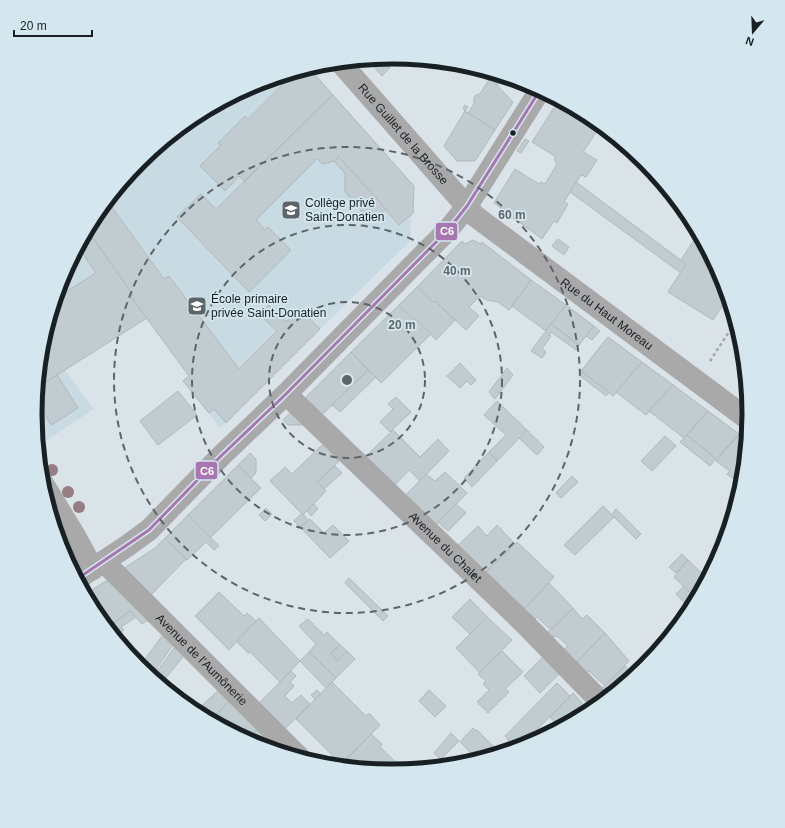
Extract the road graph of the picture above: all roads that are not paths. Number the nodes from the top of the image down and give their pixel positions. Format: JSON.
{"nodes":[{"id":1,"x":344,"y":67,"type":"edge"},
{"id":2,"x":537,"y":95,"type":"edge"},
{"id":3,"x":466,"y":206,"type":"junction"},
{"id":4,"x":286,"y":394,"type":"junction"},
{"id":5,"x":743,"y":415,"type":"edge"},
{"id":6,"x":53,"y":500,"type":"edge"},
{"id":7,"x":92,"y":570,"type":"edge"},
{"id":8,"x":597,"y":698,"type":"edge"},
{"id":9,"x":289,"y":749,"type":"edge"}],
"edges":[{"from":1,"to":3,"type":"street","name":"Rue Guillet de la Brosse"},
{"from":2,"to":3,"type":"street"},
{"from":3,"to":4,"type":"street"},
{"from":3,"to":5,"type":"street","name":"Rue du Haut Moreau"},
{"from":4,"to":7,"type":"street"},
{"from":4,"to":8,"type":"street","name":"Avenue du Chalet"},
{"from":6,"to":7,"type":"street","name":"Avenue de l'Aumônerie"},
{"from":7,"to":9,"type":"street","name":"Avenue de l'Aumônerie"}]}
